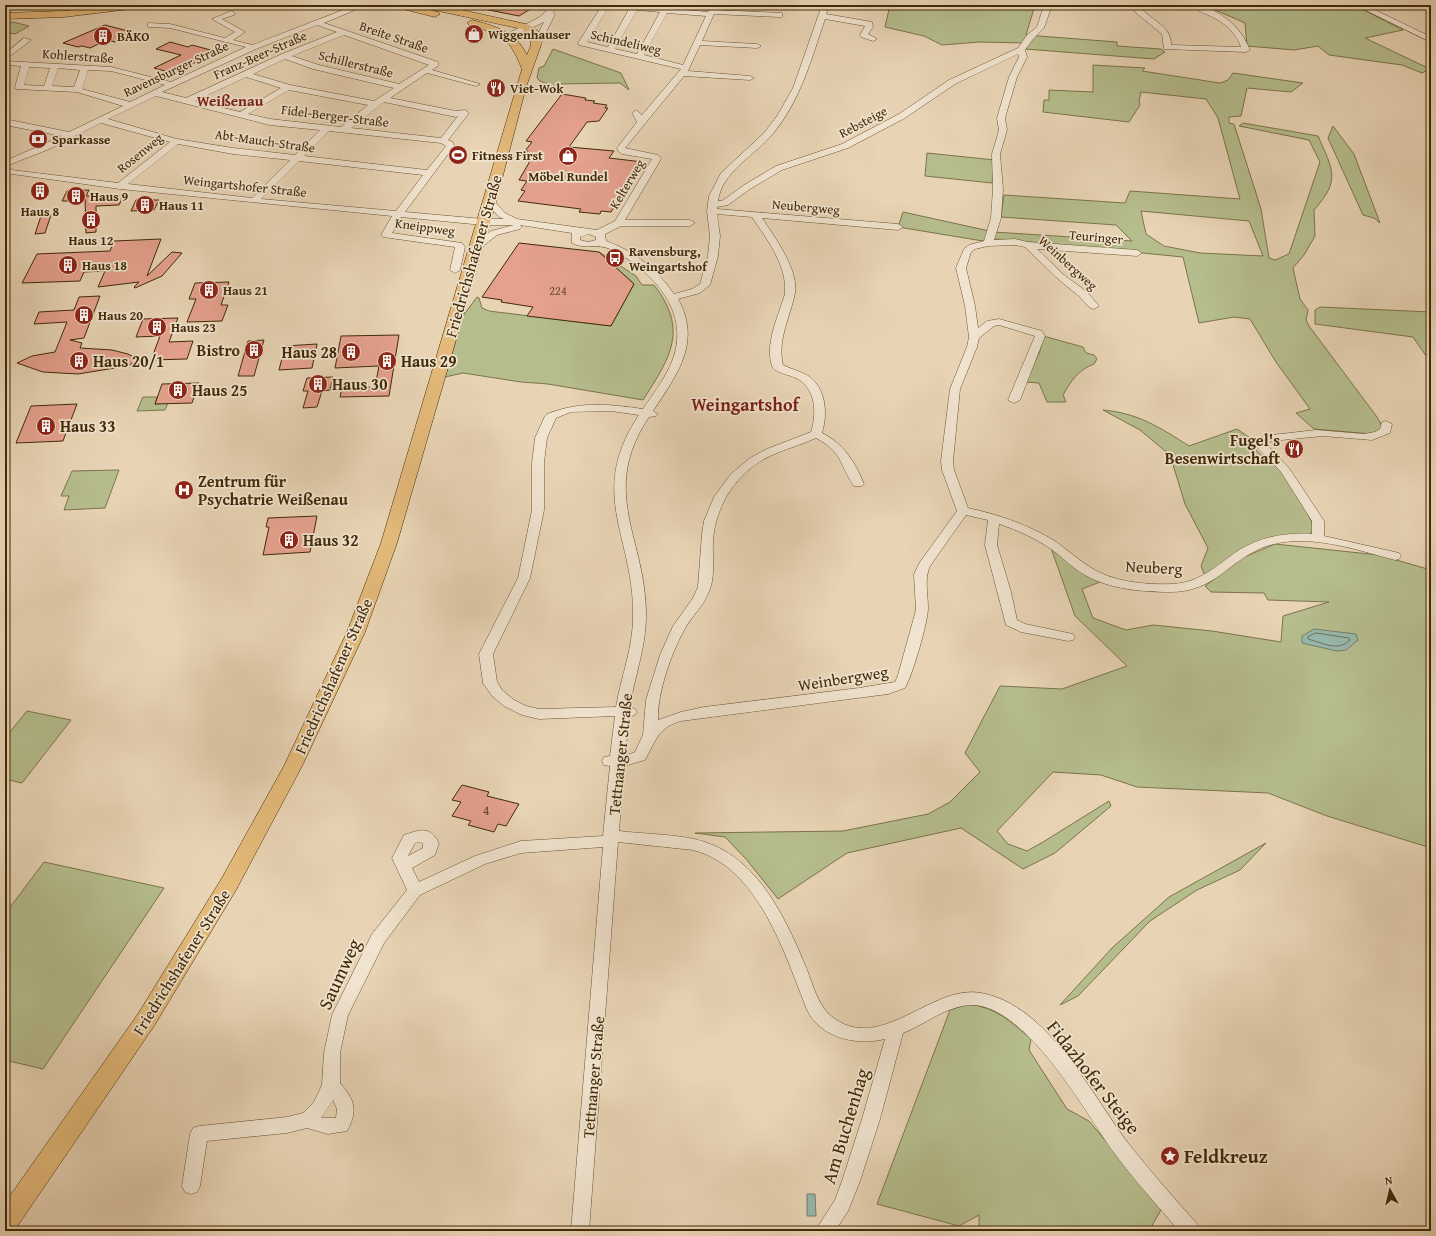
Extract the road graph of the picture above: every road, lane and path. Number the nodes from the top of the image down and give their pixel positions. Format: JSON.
{"nodes":[{"id":1,"x":122,"y":5,"type":"edge"},
{"id":2,"x":138,"y":5,"type":"edge"},
{"id":3,"x":362,"y":5,"type":"edge"},
{"id":4,"x":398,"y":5,"type":"edge"},
{"id":5,"x":425,"y":5,"type":"edge"},
{"id":6,"x":604,"y":5,"type":"edge"},
{"id":7,"x":826,"y":5,"type":"edge"},
{"id":8,"x":1048,"y":5,"type":"edge"},
{"id":9,"x":1134,"y":5,"type":"edge"},
{"id":10,"x":1193,"y":5,"type":"edge"},
{"id":11,"x":1359,"y":5,"type":"edge"},
{"id":12,"x":654,"y":7,"type":"edge"},
{"id":13,"x":554,"y":8,"type":"edge"},
{"id":14,"x":634,"y":8,"type":"junction"},
{"id":15,"x":713,"y":10,"type":"edge"},
{"id":16,"x":664,"y":11,"type":"junction"},
{"id":17,"x":231,"y":13,"type":"dead end"},
{"id":18,"x":43,"y":15,"type":"junction"},
{"id":19,"x":779,"y":15,"type":"dead end"},
{"id":20,"x":5,"y":16,"type":"edge"},
{"id":21,"x":823,"y":16,"type":"junction"},
{"id":22,"x":318,"y":22,"type":"junction"},
{"id":23,"x":508,"y":22,"type":"junction"},
{"id":24,"x":151,"y":25,"type":"dead end"},
{"id":25,"x":526,"y":27,"type":"junction"},
{"id":26,"x":344,"y":32,"type":"junction"},
{"id":27,"x":507,"y":36,"type":"junction"},
{"id":28,"x":873,"y":39,"type":"dead end"},
{"id":29,"x":27,"y":40,"type":"dead end"},
{"id":30,"x":226,"y":40,"type":"junction"},
{"id":31,"x":1431,"y":40,"type":"edge"},
{"id":32,"x":697,"y":43,"type":"junction"},
{"id":33,"x":536,"y":45,"type":"junction"},
{"id":34,"x":757,"y":46,"type":"dead end"},
{"id":35,"x":253,"y":47,"type":"junction"},
{"id":36,"x":610,"y":50,"type":"junction"},
{"id":37,"x":1021,"y":50,"type":"junction"},
{"id":38,"x":285,"y":56,"type":"junction"},
{"id":39,"x":639,"y":57,"type":"junction"},
{"id":40,"x":5,"y":58,"type":"edge"},
{"id":41,"x":5,"y":64,"type":"edge"},
{"id":42,"x":25,"y":65,"type":"junction"},
{"id":43,"x":55,"y":66,"type":"junction"},
{"id":44,"x":85,"y":67,"type":"junction"},
{"id":45,"x":427,"y":68,"type":"junction"},
{"id":46,"x":527,"y":68,"type":"junction"},
{"id":47,"x":684,"y":71,"type":"junction"},
{"id":48,"x":246,"y":74,"type":"junction"},
{"id":49,"x":750,"y":78,"type":"dead end"},
{"id":50,"x":171,"y":84,"type":"junction"},
{"id":51,"x":476,"y":84,"type":"dead end"},
{"id":52,"x":288,"y":87,"type":"junction"},
{"id":53,"x":400,"y":87,"type":"junction"},
{"id":54,"x":47,"y":89,"type":"junction"},
{"id":55,"x":77,"y":90,"type":"junction"},
{"id":56,"x":155,"y":93,"type":"junction"},
{"id":57,"x":383,"y":99,"type":"junction"},
{"id":58,"x":187,"y":101,"type":"junction"},
{"id":59,"x":375,"y":104,"type":"junction"},
{"id":60,"x":130,"y":105,"type":"junction"},
{"id":61,"x":636,"y":113,"type":"dead end"},
{"id":62,"x":240,"y":115,"type":"junction"},
{"id":63,"x":101,"y":120,"type":"junction"},
{"id":64,"x":5,"y":122,"type":"edge"},
{"id":65,"x":641,"y":122,"type":"junction"},
{"id":66,"x":326,"y":129,"type":"junction"},
{"id":67,"x":342,"y":131,"type":"junction"},
{"id":68,"x":71,"y":136,"type":"junction"},
{"id":69,"x":176,"y":141,"type":"junction"},
{"id":70,"x":443,"y":142,"type":"junction"},
{"id":71,"x":294,"y":159,"type":"junction"},
{"id":72,"x":5,"y":164,"type":"edge"},
{"id":73,"x":5,"y":169,"type":"edge"},
{"id":74,"x":429,"y":173,"type":"junction"},
{"id":75,"x":120,"y":186,"type":"junction"},
{"id":76,"x":254,"y":201,"type":"junction"},
{"id":77,"x":490,"y":202,"type":"junction"},
{"id":78,"x":712,"y":208,"type":"junction"},
{"id":79,"x":399,"y":213,"type":"junction"},
{"id":80,"x":755,"y":215,"type":"junction"},
{"id":81,"x":483,"y":222,"type":"junction"},
{"id":82,"x":619,"y":223,"type":"junction"},
{"id":83,"x":690,"y":223,"type":"dead end"},
{"id":84,"x":520,"y":225,"type":"junction"},
{"id":85,"x":898,"y":227,"type":"dead end"},
{"id":86,"x":578,"y":234,"type":"junction"},
{"id":87,"x":599,"y":238,"type":"junction"},
{"id":88,"x":988,"y":243,"type":"junction"},
{"id":89,"x":1028,"y":244,"type":"junction"},
{"id":90,"x":474,"y":250,"type":"junction"},
{"id":91,"x":1137,"y":253,"type":"dead end"},
{"id":92,"x":455,"y":270,"type":"dead end"},
{"id":93,"x":671,"y":298,"type":"junction"},
{"id":94,"x":1094,"y":306,"type":"dead end"},
{"id":95,"x":974,"y":337,"type":"junction"},
{"id":96,"x":1014,"y":400,"type":"dead end"},
{"id":97,"x":649,"y":413,"type":"junction"},
{"id":98,"x":1386,"y":424,"type":"dead end"},
{"id":99,"x":816,"y":434,"type":"junction"},
{"id":100,"x":858,"y":484,"type":"dead end"},
{"id":101,"x":963,"y":511,"type":"junction"},
{"id":102,"x":994,"y":518,"type":"junction"},
{"id":103,"x":1318,"y":538,"type":"junction"},
{"id":104,"x":1395,"y":556,"type":"dead end"},
{"id":105,"x":1068,"y":638,"type":"dead end"},
{"id":106,"x":626,"y":712,"type":"junction"},
{"id":107,"x":650,"y":736,"type":"junction"},
{"id":108,"x":613,"y":761,"type":"junction"},
{"id":109,"x":611,"y":839,"type":"junction"},
{"id":110,"x":404,"y":866,"type":"dead end"},
{"id":111,"x":415,"y":891,"type":"junction"},
{"id":112,"x":896,"y":1029,"type":"junction"},
{"id":113,"x":331,"y":1086,"type":"junction"},
{"id":114,"x":308,"y":1120,"type":"junction"},
{"id":115,"x":191,"y":1186,"type":"dead end"},
{"id":116,"x":5,"y":1223,"type":"edge"},
{"id":117,"x":580,"y":1231,"type":"edge"},
{"id":118,"x":824,"y":1231,"type":"edge"},
{"id":119,"x":1191,"y":1231,"type":"edge"}],
"edges":[{"from":1,"to":18,"type":"main road"},
{"from":2,"to":18,"type":"main road"},
{"from":3,"to":22,"type":"street","name":"Ravensburger Straße"},
{"from":4,"to":27,"type":"main road"},
{"from":5,"to":23,"type":"main road"},
{"from":6,"to":14,"type":"street"},
{"from":6,"to":36,"type":"street","name":"Schindeliweg"},
{"from":7,"to":21,"type":"street"},
{"from":8,"to":37,"type":"street"},
{"from":9,"to":10,"type":"street"},
{"from":11,"to":31,"type":"street"},
{"from":12,"to":14,"type":"street"},
{"from":12,"to":16,"type":"street"},
{"from":13,"to":23,"type":"street"},
{"from":13,"to":25,"type":"street"},
{"from":13,"to":33,"type":"street"},
{"from":14,"to":36,"type":"street"},
{"from":15,"to":16,"type":"street"},
{"from":15,"to":19,"type":"street"},
{"from":15,"to":32,"type":"street","name":"Kelterweg"},
{"from":16,"to":39,"type":"street"},
{"from":17,"to":30,"type":"street"},
{"from":18,"to":20,"type":"main road"},
{"from":21,"to":28,"type":"street"},
{"from":21,"to":78,"type":"street"},
{"from":22,"to":26,"type":"street","name":"Breite Straße"},
{"from":22,"to":35,"type":"street","name":"Ravensburger Straße"},
{"from":23,"to":25,"type":"main road"},
{"from":24,"to":30,"type":"street"},
{"from":25,"to":27,"type":"street"},
{"from":25,"to":33,"type":"main road"},
{"from":26,"to":38,"type":"street","name":"Franz-Beer-Straße"},
{"from":26,"to":45,"type":"street","name":"Breite Straße"},
{"from":27,"to":46,"type":"main road"},
{"from":29,"to":40,"type":"street"},
{"from":30,"to":35,"type":"street"},
{"from":32,"to":34,"type":"street"},
{"from":32,"to":47,"type":"street","name":"Kelterweg"},
{"from":33,"to":46,"type":"main road","name":"Friedrichshafener Straße"},
{"from":35,"to":50,"type":"street","name":"Ravensburger Straße"},
{"from":36,"to":39,"type":"street","name":"Schindeliweg"},
{"from":37,"to":78,"type":"street","name":"Rebsteige"},
{"from":37,"to":88,"type":"street"},
{"from":38,"to":48,"type":"street","name":"Franz-Beer-Straße"},
{"from":38,"to":53,"type":"street","name":"Schillerstraße"},
{"from":39,"to":47,"type":"street","name":"Schindeliweg"},
{"from":41,"to":42,"type":"street","name":"Kohlerstraße"},
{"from":42,"to":43,"type":"street","name":"Kohlerstraße"},
{"from":42,"to":54,"type":"street"},
{"from":43,"to":44,"type":"street","name":"Kohlerstraße"},
{"from":43,"to":54,"type":"street"},
{"from":44,"to":50,"type":"street","name":"Kohlerstraße"},
{"from":44,"to":55,"type":"street"},
{"from":45,"to":51,"type":"street"},
{"from":45,"to":53,"type":"street"},
{"from":46,"to":77,"type":"main road","name":"Friedrichshafener Straße"},
{"from":47,"to":49,"type":"street","name":"Schindeliweg"},
{"from":47,"to":65,"type":"street","name":"Kelterweg"},
{"from":48,"to":52,"type":"street"},
{"from":48,"to":58,"type":"street","name":"Franz-Beer-Straße"},
{"from":50,"to":56,"type":"street","name":"Ravensburger Straße"},
{"from":52,"to":59,"type":"street"},
{"from":52,"to":62,"type":"street"},
{"from":53,"to":57,"type":"street"},
{"from":54,"to":55,"type":"street"},
{"from":55,"to":60,"type":"street"},
{"from":56,"to":58,"type":"street","name":"Fidel-Berger-Straße"},
{"from":56,"to":60,"type":"street","name":"Ravensburger Straße"},
{"from":57,"to":59,"type":"street"},
{"from":57,"to":70,"type":"street"},
{"from":58,"to":62,"type":"street","name":"Fidel-Berger-Straße"},
{"from":59,"to":67,"type":"street"},
{"from":60,"to":63,"type":"street","name":"Ravensburger Straße"},
{"from":61,"to":65,"type":"street"},
{"from":62,"to":66,"type":"street","name":"Fidel-Berger-Straße"},
{"from":63,"to":68,"type":"street","name":"Ravensburger Straße"},
{"from":63,"to":69,"type":"street","name":"Abt-Mauch-Straße"},
{"from":64,"to":68,"type":"street"},
{"from":65,"to":82,"type":"street","name":"Kelterweg"},
{"from":66,"to":67,"type":"street","name":"Fidel-Berger-Straße"},
{"from":66,"to":71,"type":"street"},
{"from":67,"to":70,"type":"street","name":"Fidel-Berger-Straße"},
{"from":68,"to":72,"type":"street","name":"Ravensburger Straße"},
{"from":69,"to":71,"type":"street","name":"Abt-Mauch-Straße"},
{"from":69,"to":75,"type":"street","name":"Rosenweg"},
{"from":70,"to":74,"type":"street"},
{"from":71,"to":74,"type":"street","name":"Abt-Mauch-Straße"},
{"from":71,"to":76,"type":"street"},
{"from":73,"to":75,"type":"street","name":"Weingartshofer Straße"},
{"from":74,"to":79,"type":"street"},
{"from":75,"to":76,"type":"street","name":"Weingartshofer Straße"},
{"from":76,"to":79,"type":"street","name":"Weingartshofer Straße"},
{"from":77,"to":81,"type":"main road","name":"Friedrichshafener Straße"},
{"from":77,"to":84,"type":"street"},
{"from":78,"to":80,"type":"street","name":"Neubergweg"},
{"from":78,"to":93,"type":"street"},
{"from":79,"to":81,"type":"street","name":"Weingartshofer Straße"},
{"from":79,"to":92,"type":"street","name":"Kneippweg"},
{"from":80,"to":85,"type":"street","name":"Neubergweg"},
{"from":80,"to":99,"type":"street"},
{"from":81,"to":84,"type":"street"},
{"from":81,"to":90,"type":"main road","name":"Friedrichshafener Straße"},
{"from":82,"to":83,"type":"street","name":"Kelterweg"},
{"from":82,"to":87,"type":"street","name":"Kelterweg"},
{"from":84,"to":86,"type":"street"},
{"from":84,"to":90,"type":"street"},
{"from":86,"to":87,"type":"street"},
{"from":86,"to":87,"type":"street"},
{"from":87,"to":93,"type":"street","name":"Tettnanger Straße"},
{"from":88,"to":89,"type":"street","name":"Weinbergweg"},
{"from":88,"to":95,"type":"street","name":"Weinbergweg"},
{"from":89,"to":91,"type":"street","name":"Teuringer"},
{"from":89,"to":94,"type":"street","name":"Weinbergweg"},
{"from":90,"to":116,"type":"main road","name":"Friedrichshafener Straße"},
{"from":93,"to":97,"type":"street","name":"Tettnanger Straße"},
{"from":95,"to":96,"type":"street"},
{"from":95,"to":101,"type":"street","name":"Weinbergweg"},
{"from":97,"to":106,"type":"street","name":"Tettnanger Straße"},
{"from":97,"to":106,"type":"street"},
{"from":98,"to":103,"type":"street"},
{"from":99,"to":100,"type":"street"},
{"from":99,"to":107,"type":"street"},
{"from":101,"to":102,"type":"street","name":"Neuberg"},
{"from":101,"to":107,"type":"street","name":"Weinbergweg"},
{"from":102,"to":103,"type":"street","name":"Neuberg"},
{"from":102,"to":105,"type":"street"},
{"from":103,"to":104,"type":"street","name":"Neuberg"},
{"from":106,"to":108,"type":"street","name":"Tettnanger Straße"},
{"from":107,"to":108,"type":"street","name":"Weinbergweg"},
{"from":108,"to":109,"type":"street","name":"Tettnanger Straße"},
{"from":109,"to":111,"type":"street","name":"Saumweg"},
{"from":109,"to":112,"type":"street","name":"Fidazhofer Steige"},
{"from":109,"to":117,"type":"street","name":"Tettnanger Straße"},
{"from":110,"to":111,"type":"street"},
{"from":111,"to":113,"type":"street","name":"Saumweg"},
{"from":112,"to":118,"type":"street","name":"Am Buchenhag"},
{"from":112,"to":119,"type":"street","name":"Fidazhofer Steige"},
{"from":113,"to":114,"type":"street","name":"Saumweg"},
{"from":113,"to":114,"type":"street"},
{"from":114,"to":115,"type":"street"}]}
